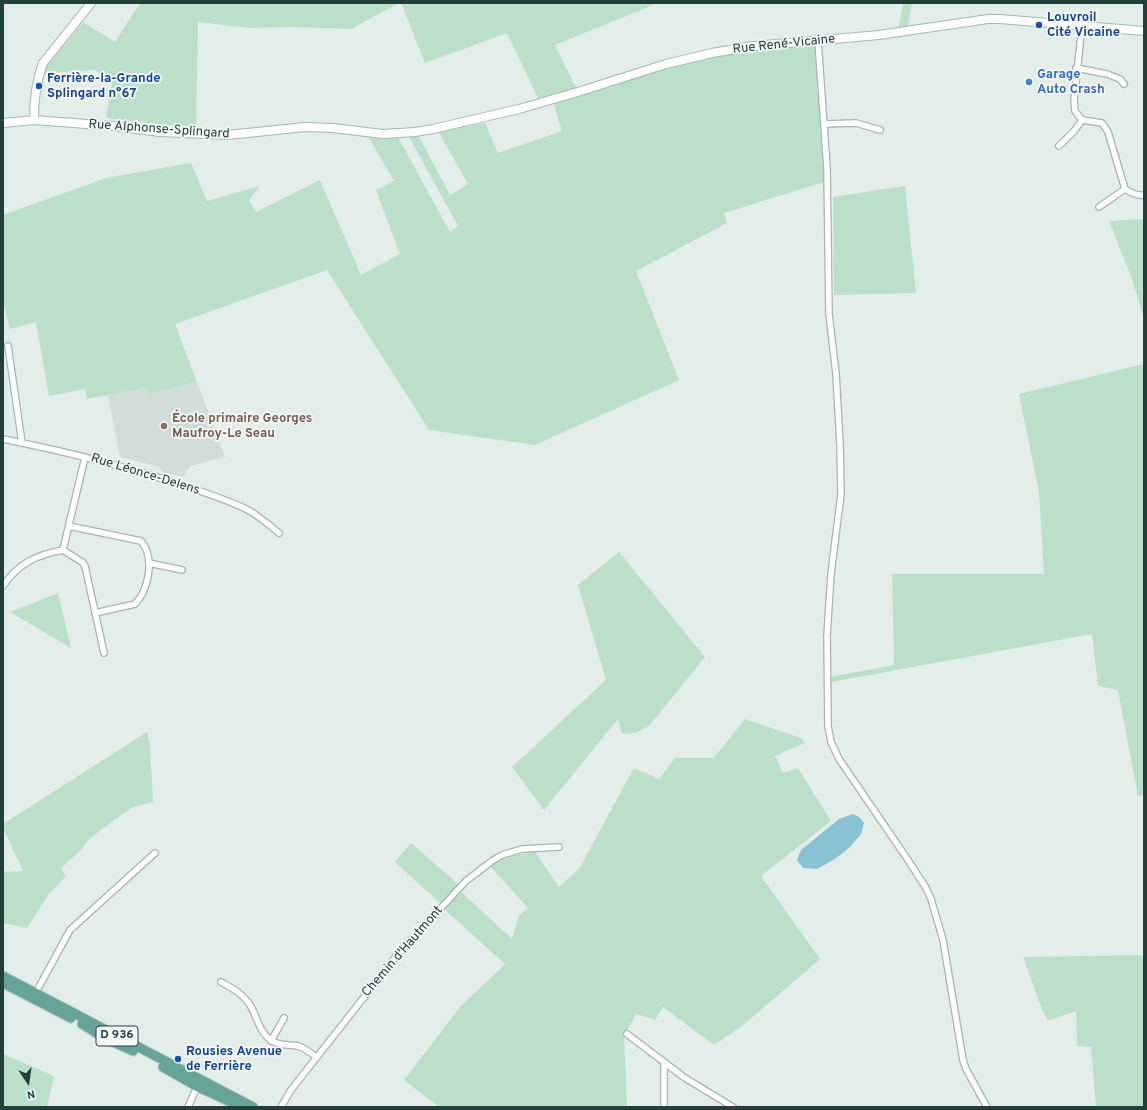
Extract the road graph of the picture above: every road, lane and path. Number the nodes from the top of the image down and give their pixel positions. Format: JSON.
{"nodes":[{"id":1,"x":91,"y":3,"type":"edge"},
{"id":2,"x":1082,"y":26,"type":"junction"},
{"id":3,"x":1144,"y":31,"type":"edge"},
{"id":4,"x":818,"y":41,"type":"junction"},
{"id":5,"x":1076,"y":68,"type":"junction"},
{"id":6,"x":1124,"y":84,"type":"dead end"},
{"id":7,"x":34,"y":120,"type":"junction"},
{"id":8,"x":1082,"y":120,"type":"junction"},
{"id":9,"x":3,"y":123,"type":"edge"},
{"id":10,"x":824,"y":124,"type":"junction"},
{"id":11,"x":433,"y":129,"type":"joint"},
{"id":12,"x":880,"y":130,"type":"dead end"},
{"id":13,"x":1059,"y":146,"type":"dead end"},
{"id":14,"x":1125,"y":190,"type":"junction"},
{"id":15,"x":1144,"y":196,"type":"edge"},
{"id":16,"x":1099,"y":207,"type":"dead end"},
{"id":17,"x":8,"y":346,"type":"dead end"},
{"id":18,"x":3,"y":439,"type":"edge"},
{"id":19,"x":22,"y":443,"type":"junction"},
{"id":20,"x":85,"y":457,"type":"junction"},
{"id":21,"x":69,"y":526,"type":"junction"},
{"id":22,"x":279,"y":533,"type":"dead end"},
{"id":23,"x":63,"y":550,"type":"junction"},
{"id":24,"x":149,"y":563,"type":"junction"},
{"id":25,"x":182,"y":570,"type":"dead end"},
{"id":26,"x":5,"y":579,"type":"edge"},
{"id":27,"x":3,"y":586,"type":"edge"},
{"id":28,"x":95,"y":613,"type":"junction"},
{"id":29,"x":104,"y":653,"type":"dead end"},
{"id":30,"x":559,"y":847,"type":"dead end"},
{"id":31,"x":155,"y":853,"type":"dead end"},
{"id":32,"x":3,"y":976,"type":"edge"},
{"id":33,"x":221,"y":982,"type":"dead end"},
{"id":34,"x":3,"y":983,"type":"edge"},
{"id":35,"x":33,"y":996,"type":"junction"},
{"id":36,"x":284,"y":1018,"type":"dead end"},
{"id":37,"x":627,"y":1034,"type":"dead end"},
{"id":38,"x":271,"y":1041,"type":"junction"},
{"id":39,"x":316,"y":1058,"type":"junction"},
{"id":40,"x":664,"y":1062,"type":"junction"},
{"id":41,"x":199,"y":1082,"type":"junction"},
{"id":42,"x":188,"y":1107,"type":"edge"},
{"id":43,"x":241,"y":1107,"type":"edge"},
{"id":44,"x":253,"y":1107,"type":"edge"},
{"id":45,"x":281,"y":1107,"type":"edge"},
{"id":46,"x":664,"y":1107,"type":"edge"},
{"id":47,"x":733,"y":1107,"type":"edge"},
{"id":48,"x":987,"y":1107,"type":"edge"}],
"edges":[{"from":1,"to":7,"type":"street"},
{"from":2,"to":3,"type":"street","name":"Rue René-Vicaine"},
{"from":2,"to":4,"type":"street","name":"Rue René-Vicaine"},
{"from":2,"to":5,"type":"street"},
{"from":4,"to":10,"type":"street"},
{"from":4,"to":11,"type":"street","name":"Rue René-Vicaine"},
{"from":5,"to":6,"type":"street"},
{"from":5,"to":8,"type":"street"},
{"from":7,"to":9,"type":"street","name":"Rue Alphonse-Splingard"},
{"from":7,"to":11,"type":"street","name":"Rue Alphonse-Splingard"},
{"from":8,"to":13,"type":"street"},
{"from":8,"to":14,"type":"street"},
{"from":10,"to":12,"type":"street"},
{"from":10,"to":48,"type":"street"},
{"from":14,"to":15,"type":"street"},
{"from":14,"to":16,"type":"street"},
{"from":17,"to":19,"type":"street"},
{"from":18,"to":19,"type":"street","name":"Rue Léonce-Delens"},
{"from":19,"to":20,"type":"street","name":"Rue Léonce-Delens"},
{"from":20,"to":21,"type":"street"},
{"from":20,"to":22,"type":"street","name":"Rue Léonce-Delens"},
{"from":21,"to":23,"type":"street"},
{"from":21,"to":24,"type":"street"},
{"from":23,"to":26,"type":"street"},
{"from":23,"to":28,"type":"street"},
{"from":24,"to":25,"type":"street"},
{"from":24,"to":28,"type":"street"},
{"from":26,"to":27,"type":"street"},
{"from":28,"to":29,"type":"street"},
{"from":30,"to":39,"type":"street","name":"Chemin d'Hautmont"},
{"from":31,"to":35,"type":"street"},
{"from":32,"to":35,"type":"main road","number":"D 936"},
{"from":33,"to":38,"type":"street"},
{"from":34,"to":35,"type":"main road","number":"D 936"},
{"from":35,"to":41,"type":"main road","number":"D 936"},
{"from":36,"to":38,"type":"street"},
{"from":37,"to":40,"type":"street"},
{"from":38,"to":39,"type":"street"},
{"from":39,"to":45,"type":"street","name":"Chemin d'Hautmont"},
{"from":40,"to":46,"type":"street"},
{"from":40,"to":47,"type":"street"},
{"from":41,"to":42,"type":"street"},
{"from":41,"to":43,"type":"main road","number":"D 936"},
{"from":41,"to":44,"type":"main road","number":"D 936"}]}
